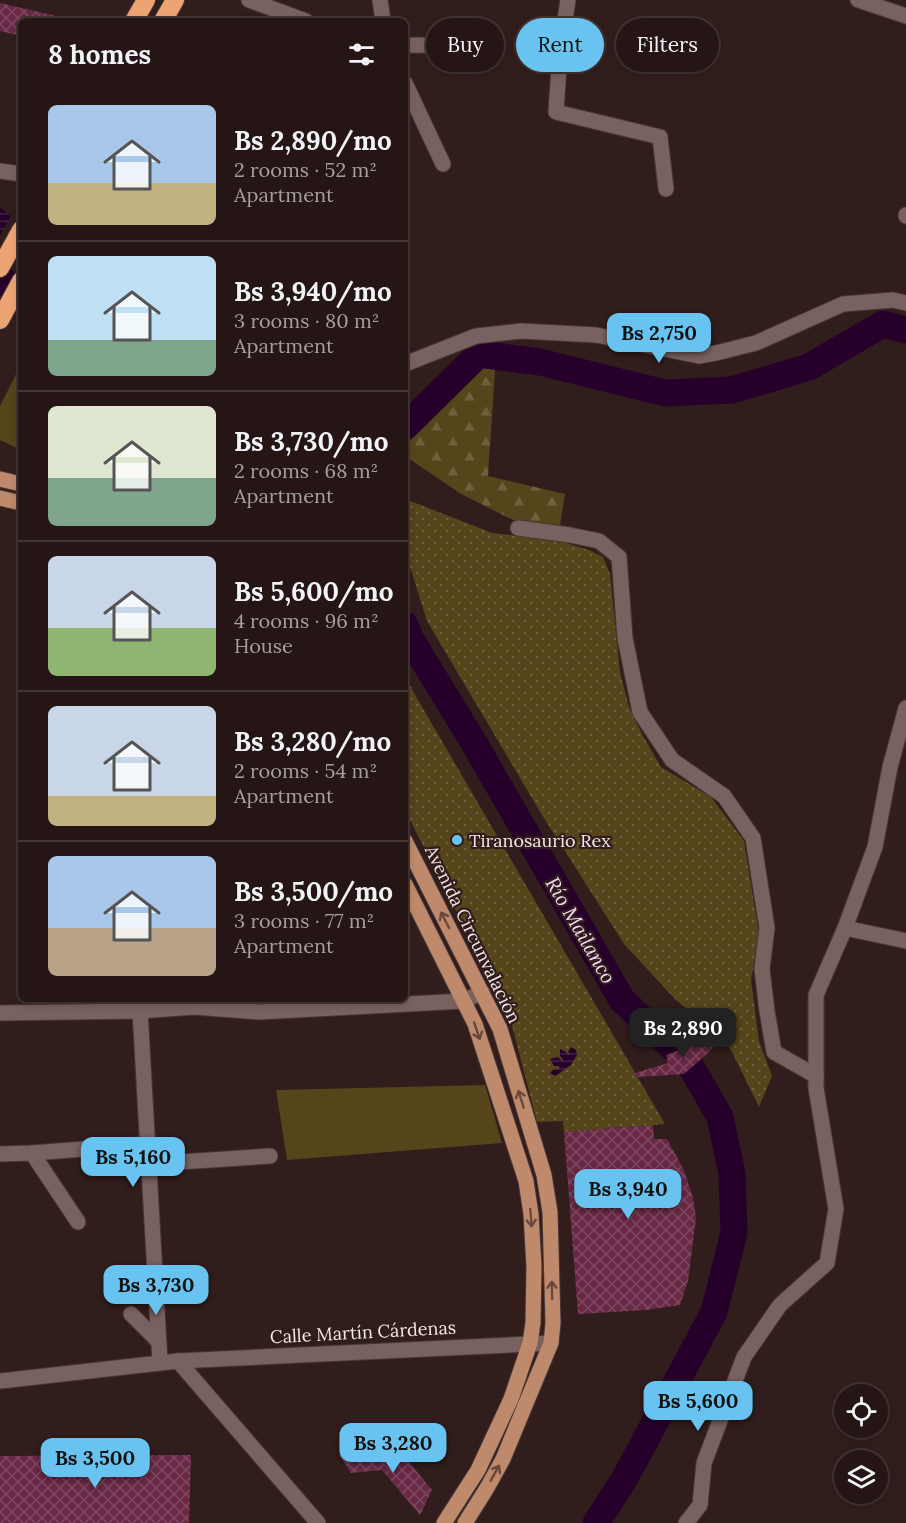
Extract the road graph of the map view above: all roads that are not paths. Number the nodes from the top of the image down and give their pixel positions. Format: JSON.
{"nodes":[{"id":1,"x":146,"y":0,"type":"edge"},
{"id":2,"x":175,"y":0,"type":"edge"},
{"id":3,"x":249,"y":0,"type":"edge"},
{"id":4,"x":380,"y":0,"type":"edge"},
{"id":5,"x":568,"y":0,"type":"edge"},
{"id":6,"x":858,"y":0,"type":"edge"},
{"id":7,"x":906,"y":16,"type":"edge"},
{"id":8,"x":136,"y":18,"type":"edge"},
{"id":9,"x":166,"y":18,"type":"edge"},
{"id":10,"x":298,"y":18,"type":"edge"},
{"id":11,"x":383,"y":18,"type":"edge"},
{"id":12,"x":408,"y":45,"type":"edge"},
{"id":13,"x":426,"y":45,"type":"edge"},
{"id":14,"x":408,"y":89,"type":"edge"},
{"id":15,"x":443,"y":164,"type":"dead end"},
{"id":16,"x":0,"y":171,"type":"edge"},
{"id":17,"x":18,"y":174,"type":"edge"},
{"id":18,"x":666,"y":189,"type":"dead end"},
{"id":19,"x":18,"y":235,"type":"edge"},
{"id":20,"x":0,"y":268,"type":"edge"},
{"id":21,"x":18,"y":287,"type":"edge"},
{"id":22,"x":906,"y":303,"type":"edge"},
{"id":23,"x":0,"y":320,"type":"edge"},
{"id":24,"x":408,"y":363,"type":"edge"},
{"id":25,"x":0,"y":479,"type":"edge"},
{"id":26,"x":18,"y":483,"type":"edge"},
{"id":27,"x":0,"y":498,"type":"edge"},
{"id":28,"x":18,"y":502,"type":"edge"},
{"id":29,"x":518,"y":528,"type":"dead end"},
{"id":30,"x":906,"y":708,"type":"edge"},
{"id":31,"x":408,"y":847,"type":"edge"},
{"id":32,"x":408,"y":890,"type":"edge"},
{"id":33,"x":845,"y":928,"type":"junction"},
{"id":34,"x":906,"y":941,"type":"edge"},
{"id":35,"x":482,"y":992,"type":"junction"},
{"id":36,"x":464,"y":1001,"type":"junction"},
{"id":37,"x":140,"y":1011,"type":"junction"},
{"id":38,"x":0,"y":1013,"type":"edge"},
{"id":39,"x":816,"y":1076,"type":"junction"},
{"id":40,"x":532,"y":1136,"type":"junction"},
{"id":41,"x":512,"y":1139,"type":"junction"},
{"id":42,"x":147,"y":1144,"type":"junction"},
{"id":43,"x":32,"y":1153,"type":"junction"},
{"id":44,"x":0,"y":1154,"type":"edge"},
{"id":45,"x":270,"y":1156,"type":"dead end"},
{"id":46,"x":149,"y":1164,"type":"junction"},
{"id":47,"x":78,"y":1222,"type":"dead end"},
{"id":48,"x":131,"y":1314,"type":"dead end"},
{"id":49,"x":158,"y":1341,"type":"junction"},
{"id":50,"x":530,"y":1343,"type":"junction"},
{"id":51,"x":550,"y":1343,"type":"junction"},
{"id":52,"x":178,"y":1361,"type":"junction"},
{"id":53,"x":160,"y":1362,"type":"junction"},
{"id":54,"x":0,"y":1381,"type":"edge"},
{"id":55,"x":318,"y":1523,"type":"edge"},
{"id":56,"x":444,"y":1523,"type":"edge"},
{"id":57,"x":465,"y":1523,"type":"edge"},
{"id":58,"x":687,"y":1523,"type":"edge"}],
"edges":[{"from":1,"to":8,"type":"highway"},
{"from":2,"to":9,"type":"highway"},
{"from":3,"to":10,"type":"street"},
{"from":4,"to":11,"type":"street"},
{"from":5,"to":18,"type":"street"},
{"from":6,"to":7,"type":"street"},
{"from":12,"to":13,"type":"street"},
{"from":14,"to":15,"type":"street"},
{"from":16,"to":17,"type":"street"},
{"from":19,"to":20,"type":"highway"},
{"from":21,"to":23,"type":"highway"},
{"from":22,"to":24,"type":"street"},
{"from":25,"to":26,"type":"main road"},
{"from":27,"to":28,"type":"main road"},
{"from":29,"to":39,"type":"street"},
{"from":30,"to":33,"type":"street"},
{"from":35,"to":31,"type":"main road","name":"Avenida Circunvalación","one_way":true},
{"from":32,"to":36,"type":"main road","name":"Avenida Circunvalación"},
{"from":33,"to":34,"type":"street"},
{"from":33,"to":39,"type":"street"},
{"from":35,"to":36,"type":"street"},
{"from":40,"to":35,"type":"main road","name":"Avenida Circunvalación","one_way":true},
{"from":36,"to":37,"type":"street"},
{"from":36,"to":41,"type":"main road","name":"Avenida Circunvalación","one_way":true},
{"from":37,"to":38,"type":"street"},
{"from":37,"to":42,"type":"street"},
{"from":39,"to":58,"type":"street"},
{"from":40,"to":41,"type":"street"},
{"from":51,"to":40,"type":"main road","name":"Avenida Circunvalación","one_way":true},
{"from":41,"to":50,"type":"main road","name":"Avenida Circunvalación","one_way":true},
{"from":42,"to":43,"type":"street"},
{"from":42,"to":46,"type":"street"},
{"from":43,"to":44,"type":"street"},
{"from":43,"to":47,"type":"street"},
{"from":45,"to":46,"type":"street"},
{"from":46,"to":49,"type":"street"},
{"from":48,"to":49,"type":"street"},
{"from":49,"to":53,"type":"street"},
{"from":50,"to":51,"type":"street","name":"Calle Martín Cárdenas"},
{"from":50,"to":52,"type":"street","name":"Calle Martín Cárdenas"},
{"from":50,"to":56,"type":"main road","name":"Avenida Circunvalación"},
{"from":57,"to":51,"type":"main road","name":"Avenida Circunvalación","one_way":true},
{"from":52,"to":53,"type":"street","name":"Calle Martín Cárdenas"},
{"from":52,"to":55,"type":"street"},
{"from":53,"to":54,"type":"street","name":"Calle Martín Cárdenas"}]}
